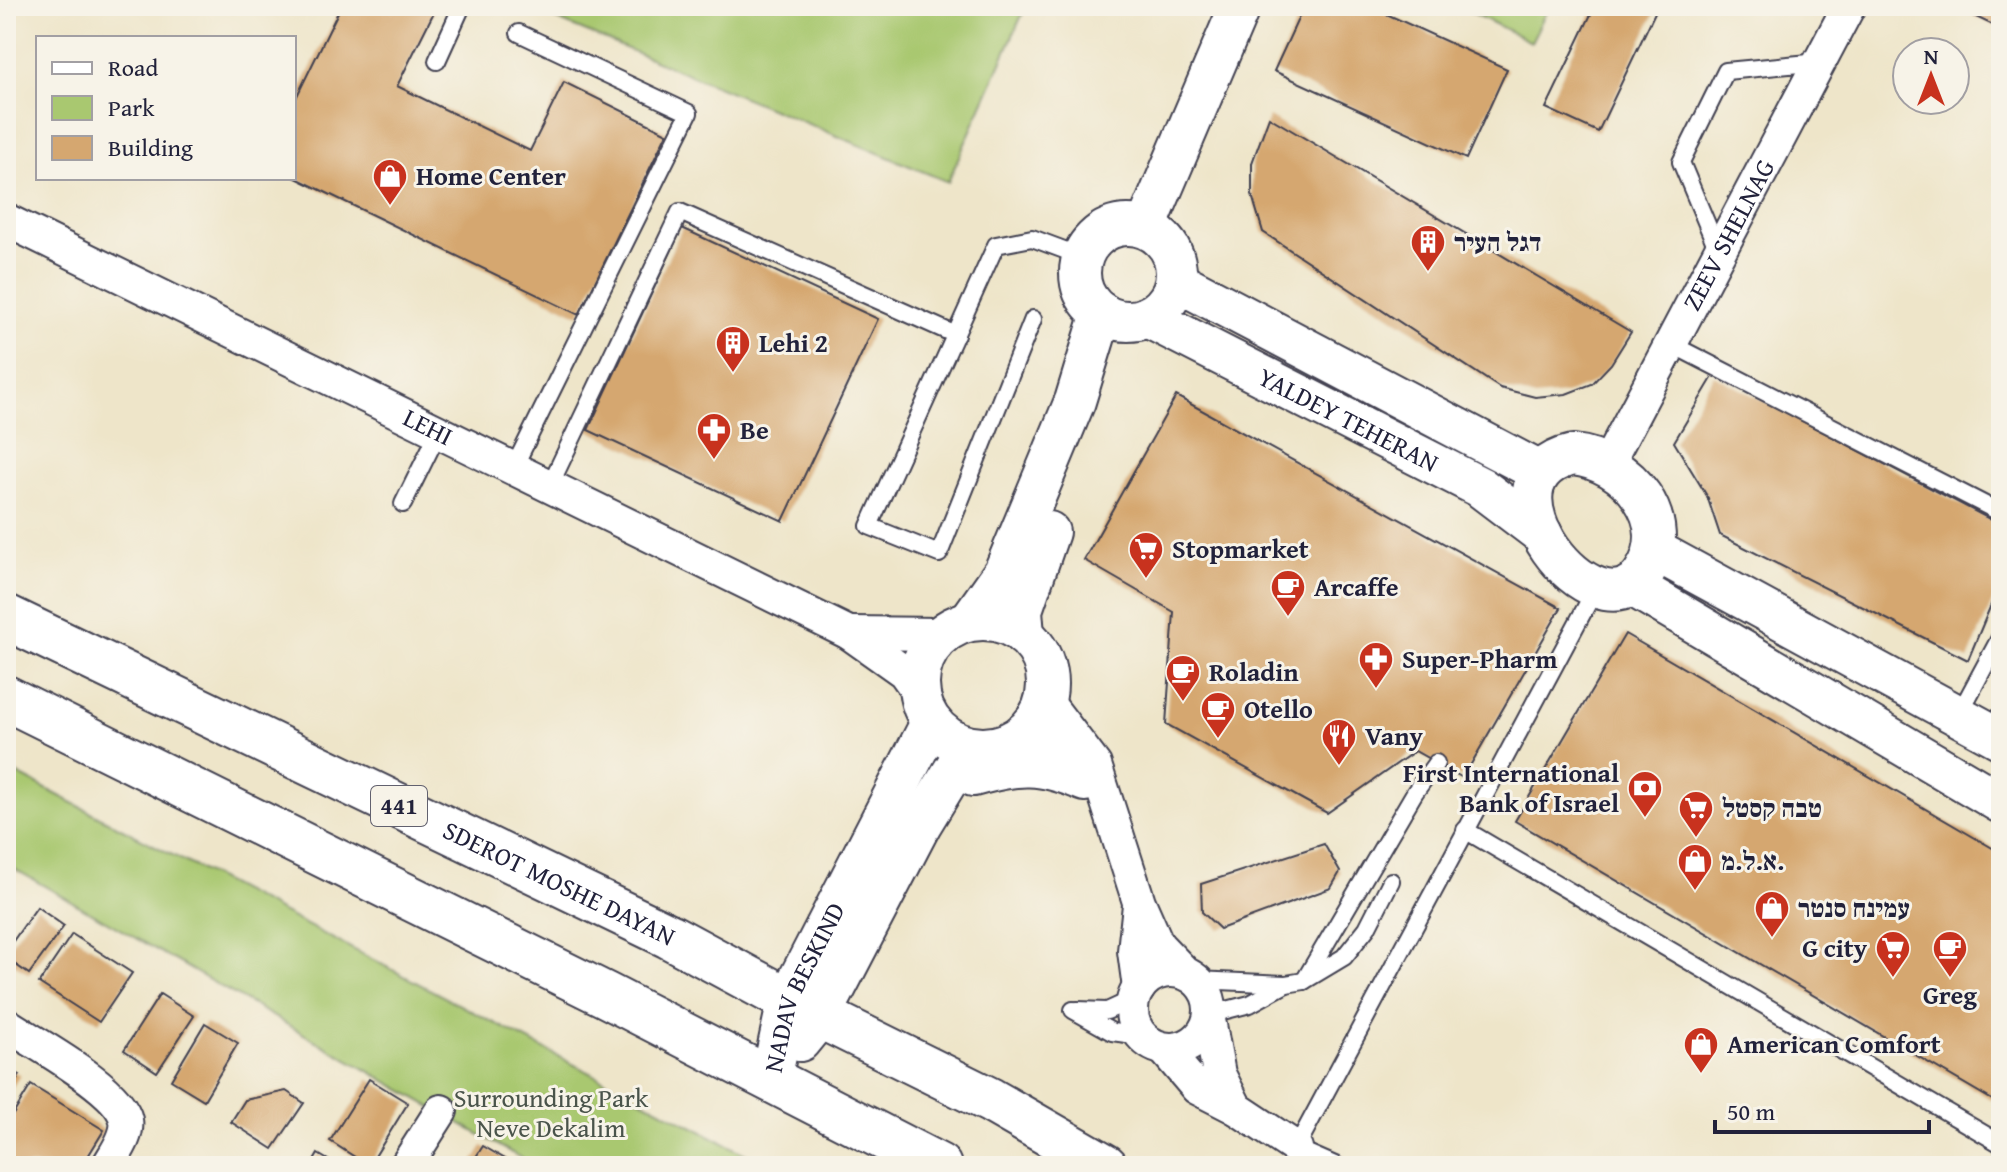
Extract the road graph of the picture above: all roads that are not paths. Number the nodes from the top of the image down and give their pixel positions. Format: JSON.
{"nodes":[{"id":1,"x":462,"y":6,"type":"edge"},
{"id":2,"x":1240,"y":6,"type":"edge"},
{"id":3,"x":1849,"y":6,"type":"edge"},
{"id":4,"x":519,"y":33,"type":"dead end"},
{"id":5,"x":437,"y":61,"type":"dead end"},
{"id":6,"x":1820,"y":62,"type":"junction"},
{"id":7,"x":6,"y":220,"type":"edge"},
{"id":8,"x":1146,"y":227,"type":"junction"},
{"id":9,"x":1719,"y":253,"type":"junction"},
{"id":10,"x":1083,"y":257,"type":"junction"},
{"id":11,"x":1177,"y":281,"type":"junction"},
{"id":12,"x":1127,"y":317,"type":"junction"},
{"id":13,"x":1033,"y":319,"type":"dead end"},
{"id":14,"x":956,"y":335,"type":"junction"},
{"id":15,"x":1671,"y":344,"type":"junction"},
{"id":16,"x":439,"y":431,"type":"junction"},
{"id":17,"x":1608,"y":463,"type":"junction"},
{"id":18,"x":514,"y":467,"type":"junction"},
{"id":19,"x":1540,"y":472,"type":"junction"},
{"id":20,"x":550,"y":485,"type":"junction"},
{"id":21,"x":403,"y":504,"type":"dead end"},
{"id":22,"x":2001,"y":513,"type":"edge"},
{"id":23,"x":1542,"y":534,"type":"junction"},
{"id":24,"x":1654,"y":550,"type":"junction"},
{"id":25,"x":1614,"y":586,"type":"junction"},
{"id":26,"x":6,"y":617,"type":"edge"},
{"id":27,"x":956,"y":627,"type":"junction"},
{"id":28,"x":849,"y":633,"type":"junction"},
{"id":29,"x":1024,"y":635,"type":"junction"},
{"id":30,"x":2001,"y":636,"type":"edge"},
{"id":31,"x":6,"y":698,"type":"edge"},
{"id":32,"x":1046,"y":701,"type":"junction"},
{"id":33,"x":925,"y":708,"type":"junction"},
{"id":34,"x":1958,"y":716,"type":"junction"},
{"id":35,"x":1023,"y":735,"type":"junction"},
{"id":36,"x":2001,"y":739,"type":"edge"},
{"id":37,"x":968,"y":747,"type":"junction"},
{"id":38,"x":1436,"y":763,"type":"dead end"},
{"id":39,"x":1085,"y":781,"type":"junction"},
{"id":40,"x":2001,"y":803,"type":"edge"},
{"id":41,"x":927,"y":813,"type":"junction"},
{"id":42,"x":1465,"y":830,"type":"junction"},
{"id":43,"x":1116,"y":833,"type":"junction"},
{"id":44,"x":1391,"y":881,"type":"dead end"},
{"id":45,"x":1139,"y":902,"type":"junction"},
{"id":46,"x":1190,"y":976,"type":"junction"},
{"id":47,"x":1304,"y":981,"type":"junction"},
{"id":48,"x":1286,"y":984,"type":"junction"},
{"id":49,"x":1136,"y":993,"type":"junction"},
{"id":50,"x":805,"y":1007,"type":"junction"},
{"id":51,"x":1210,"y":1019,"type":"junction"},
{"id":52,"x":6,"y":1024,"type":"edge"},
{"id":53,"x":1152,"y":1042,"type":"junction"},
{"id":54,"x":771,"y":1079,"type":"junction"},
{"id":55,"x":1236,"y":1108,"type":"junction"},
{"id":56,"x":441,"y":1111,"type":"dead end"},
{"id":57,"x":2001,"y":1144,"type":"edge"},
{"id":58,"x":1296,"y":1148,"type":"junction"},
{"id":59,"x":108,"y":1166,"type":"edge"},
{"id":60,"x":406,"y":1166,"type":"edge"},
{"id":61,"x":939,"y":1166,"type":"edge"},
{"id":62,"x":1105,"y":1166,"type":"edge"},
{"id":63,"x":1337,"y":1166,"type":"edge"}],
"edges":[{"from":1,"to":5,"type":"lane"},
{"from":2,"to":8,"type":"street"},
{"from":3,"to":6,"type":"street","name":"ZEEV SHELNAG"},
{"from":4,"to":18,"type":"lane"},
{"from":6,"to":9,"type":"street","name":"ZEEV SHELNAG"},
{"from":6,"to":9,"type":"lane"},
{"from":7,"to":16,"type":"street","name":"LEHI"},
{"from":8,"to":10,"type":"street"},
{"from":8,"to":11,"type":"street"},
{"from":9,"to":15,"type":"street","name":"ZEEV SHELNAG"},
{"from":10,"to":12,"type":"street"},
{"from":10,"to":14,"type":"lane"},
{"from":11,"to":12,"type":"street"},
{"from":11,"to":19,"type":"street","name":"YALDEY TEHERAN"},
{"from":12,"to":23,"type":"street","name":"YALDEY TEHERAN"},
{"from":12,"to":27,"type":"street"},
{"from":12,"to":29,"type":"street"},
{"from":13,"to":14,"type":"lane"},
{"from":14,"to":20,"type":"lane"},
{"from":15,"to":17,"type":"street","name":"ZEEV SHELNAG"},
{"from":15,"to":22,"type":"lane"},
{"from":16,"to":18,"type":"street","name":"LEHI"},
{"from":16,"to":21,"type":"lane"},
{"from":17,"to":19,"type":"street"},
{"from":17,"to":24,"type":"street"},
{"from":18,"to":20,"type":"street","name":"LEHI"},
{"from":19,"to":23,"type":"street"},
{"from":20,"to":28,"type":"street","name":"LEHI"},
{"from":23,"to":25,"type":"street"},
{"from":24,"to":25,"type":"street"},
{"from":24,"to":34,"type":"street"},
{"from":25,"to":40,"type":"street"},
{"from":25,"to":42,"type":"lane"},
{"from":26,"to":50,"type":"main road","name":"SDEROT MOSHE DAYAN","number":"441"},
{"from":27,"to":28,"type":"street","name":"LEHI"},
{"from":27,"to":29,"type":"street"},
{"from":27,"to":33,"type":"street"},
{"from":28,"to":33,"type":"street","name":"LEHI"},
{"from":29,"to":32,"type":"street"},
{"from":30,"to":34,"type":"lane"},
{"from":31,"to":54,"type":"main road"},
{"from":32,"to":35,"type":"street"},
{"from":32,"to":43,"type":"street"},
{"from":33,"to":37,"type":"street"},
{"from":33,"to":50,"type":"street","name":"NADAV BESKIND"},
{"from":34,"to":36,"type":"street"},
{"from":35,"to":37,"type":"street"},
{"from":35,"to":39,"type":"street"},
{"from":37,"to":41,"type":"street","name":"NADAV BESKIND"},
{"from":38,"to":47,"type":"lane"},
{"from":39,"to":41,"type":"street"},
{"from":39,"to":43,"type":"street"},
{"from":41,"to":50,"type":"street","name":"NADAV BESKIND"},
{"from":42,"to":57,"type":"lane"},
{"from":42,"to":58,"type":"lane"},
{"from":43,"to":45,"type":"street"},
{"from":44,"to":47,"type":"lane"},
{"from":45,"to":46,"type":"street"},
{"from":45,"to":49,"type":"street"},
{"from":46,"to":48,"type":"lane"},
{"from":46,"to":49,"type":"street"},
{"from":46,"to":51,"type":"street"},
{"from":47,"to":48,"type":"lane"},
{"from":48,"to":51,"type":"lane"},
{"from":49,"to":53,"type":"street"},
{"from":49,"to":53,"type":"lane"},
{"from":50,"to":54,"type":"street","name":"NADAV BESKIND"},
{"from":50,"to":62,"type":"main road","name":"SDEROT MOSHE DAYAN","number":"441"},
{"from":51,"to":53,"type":"street"},
{"from":51,"to":55,"type":"street"},
{"from":52,"to":59,"type":"street"},
{"from":53,"to":55,"type":"street"},
{"from":54,"to":61,"type":"main road"},
{"from":55,"to":58,"type":"street"},
{"from":56,"to":60,"type":"street"},
{"from":58,"to":63,"type":"lane"}]}
